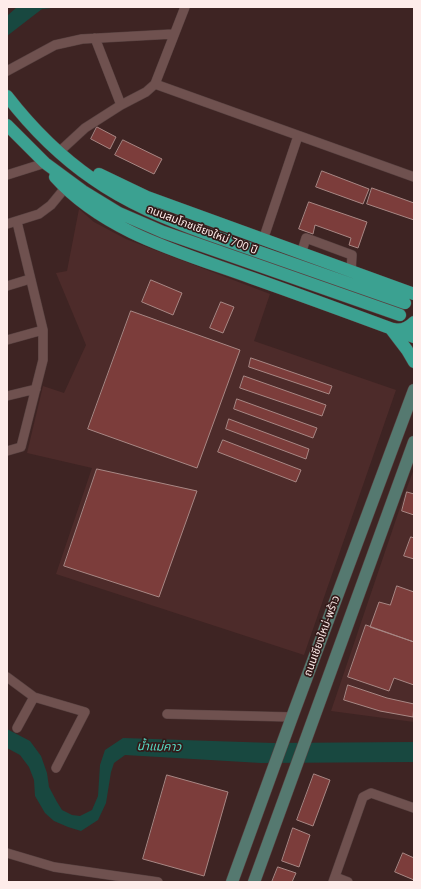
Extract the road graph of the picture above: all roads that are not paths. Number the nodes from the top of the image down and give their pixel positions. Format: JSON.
{"nodes":[{"id":1,"x":185,"y":7,"type":"edge"},
{"id":2,"x":173,"y":34,"type":"junction"},
{"id":3,"x":95,"y":38,"type":"junction"},
{"id":4,"x":7,"y":71,"type":"edge"},
{"id":5,"x":155,"y":84,"type":"junction"},
{"id":6,"x":7,"y":96,"type":"edge"},
{"id":7,"x":121,"y":105,"type":"junction"},
{"id":8,"x":7,"y":125,"type":"edge"},
{"id":9,"x":298,"y":136,"type":"junction"},
{"id":10,"x":63,"y":155,"type":"junction"},
{"id":11,"x":45,"y":162,"type":"junction"},
{"id":12,"x":7,"y":175,"type":"edge"},
{"id":13,"x":414,"y":177,"type":"edge"},
{"id":14,"x":65,"y":188,"type":"junction"},
{"id":15,"x":17,"y":222,"type":"junction"},
{"id":16,"x":7,"y":224,"type":"edge"},
{"id":17,"x":263,"y":240,"type":"junction"},
{"id":18,"x":30,"y":279,"type":"junction"},
{"id":19,"x":7,"y":286,"type":"edge"},
{"id":20,"x":410,"y":295,"type":"edge"},
{"id":21,"x":400,"y":316,"type":"dead end"},
{"id":22,"x":414,"y":322,"type":"edge"},
{"id":23,"x":391,"y":328,"type":"junction"},
{"id":24,"x":43,"y":330,"type":"junction"},
{"id":25,"x":414,"y":337,"type":"edge"},
{"id":26,"x":7,"y":340,"type":"edge"},
{"id":27,"x":414,"y":362,"type":"edge"},
{"id":28,"x":36,"y":389,"type":"junction"},
{"id":29,"x":414,"y":390,"type":"edge"},
{"id":30,"x":7,"y":396,"type":"edge"},
{"id":31,"x":414,"y":442,"type":"edge"},
{"id":32,"x":7,"y":451,"type":"edge"},
{"id":33,"x":7,"y":678,"type":"edge"},
{"id":34,"x":34,"y":697,"type":"junction"},
{"id":35,"x":167,"y":714,"type":"dead end"},
{"id":36,"x":291,"y":721,"type":"junction"},
{"id":37,"x":18,"y":728,"type":"dead end"},
{"id":38,"x":56,"y":768,"type":"dead end"},
{"id":39,"x":414,"y":808,"type":"edge"},
{"id":40,"x":7,"y":853,"type":"edge"},
{"id":41,"x":97,"y":878,"type":"edge"},
{"id":42,"x":334,"y":880,"type":"edge"},
{"id":43,"x":158,"y":882,"type":"edge"},
{"id":44,"x":232,"y":882,"type":"edge"},
{"id":45,"x":254,"y":882,"type":"edge"},
{"id":46,"x":348,"y":882,"type":"edge"}],
"edges":[{"from":1,"to":2,"type":"street"},
{"from":2,"to":3,"type":"street"},
{"from":2,"to":5,"type":"street"},
{"from":3,"to":4,"type":"street"},
{"from":3,"to":7,"type":"street"},
{"from":5,"to":7,"type":"street"},
{"from":5,"to":9,"type":"street"},
{"from":6,"to":10,"type":"main road","name":"ถนนสมโภชเชียงใหม่ 700 ปี"},
{"from":7,"to":10,"type":"street"},
{"from":8,"to":11,"type":"main road","name":"ถนนสมโภชเชียงใหม่ 700 ปี"},
{"from":9,"to":13,"type":"street"},
{"from":9,"to":17,"type":"street"},
{"from":10,"to":17,"type":"main road"},
{"from":10,"to":20,"type":"main road","name":"ถนนสมโภชเชียงใหม่ 700 ปี"},
{"from":11,"to":12,"type":"street"},
{"from":11,"to":14,"type":"main road"},
{"from":11,"to":21,"type":"main road","name":"ถนนสมโภชเชียงใหม่ 700 ปี"},
{"from":14,"to":15,"type":"street"},
{"from":14,"to":23,"type":"main road"},
{"from":15,"to":16,"type":"street"},
{"from":15,"to":18,"type":"street"},
{"from":17,"to":20,"type":"main road"},
{"from":18,"to":19,"type":"street"},
{"from":18,"to":24,"type":"street"},
{"from":22,"to":23,"type":"main road"},
{"from":23,"to":25,"type":"main road"},
{"from":23,"to":27,"type":"main road"},
{"from":24,"to":26,"type":"street"},
{"from":24,"to":28,"type":"street"},
{"from":28,"to":30,"type":"street"},
{"from":28,"to":32,"type":"street"},
{"from":29,"to":36,"type":"main road","name":"ถนนเชียงใหม่-พร้าว"},
{"from":31,"to":45,"type":"main road","name":"ถนนเชียงใหม่-พร้าว"},
{"from":33,"to":34,"type":"street"},
{"from":34,"to":37,"type":"street"},
{"from":34,"to":38,"type":"street"},
{"from":35,"to":36,"type":"street"},
{"from":36,"to":44,"type":"main road","name":"ถนนเชียงใหม่-พร้าว"},
{"from":39,"to":42,"type":"street"},
{"from":40,"to":41,"type":"street"},
{"from":41,"to":43,"type":"street"},
{"from":42,"to":46,"type":"street"}]}
